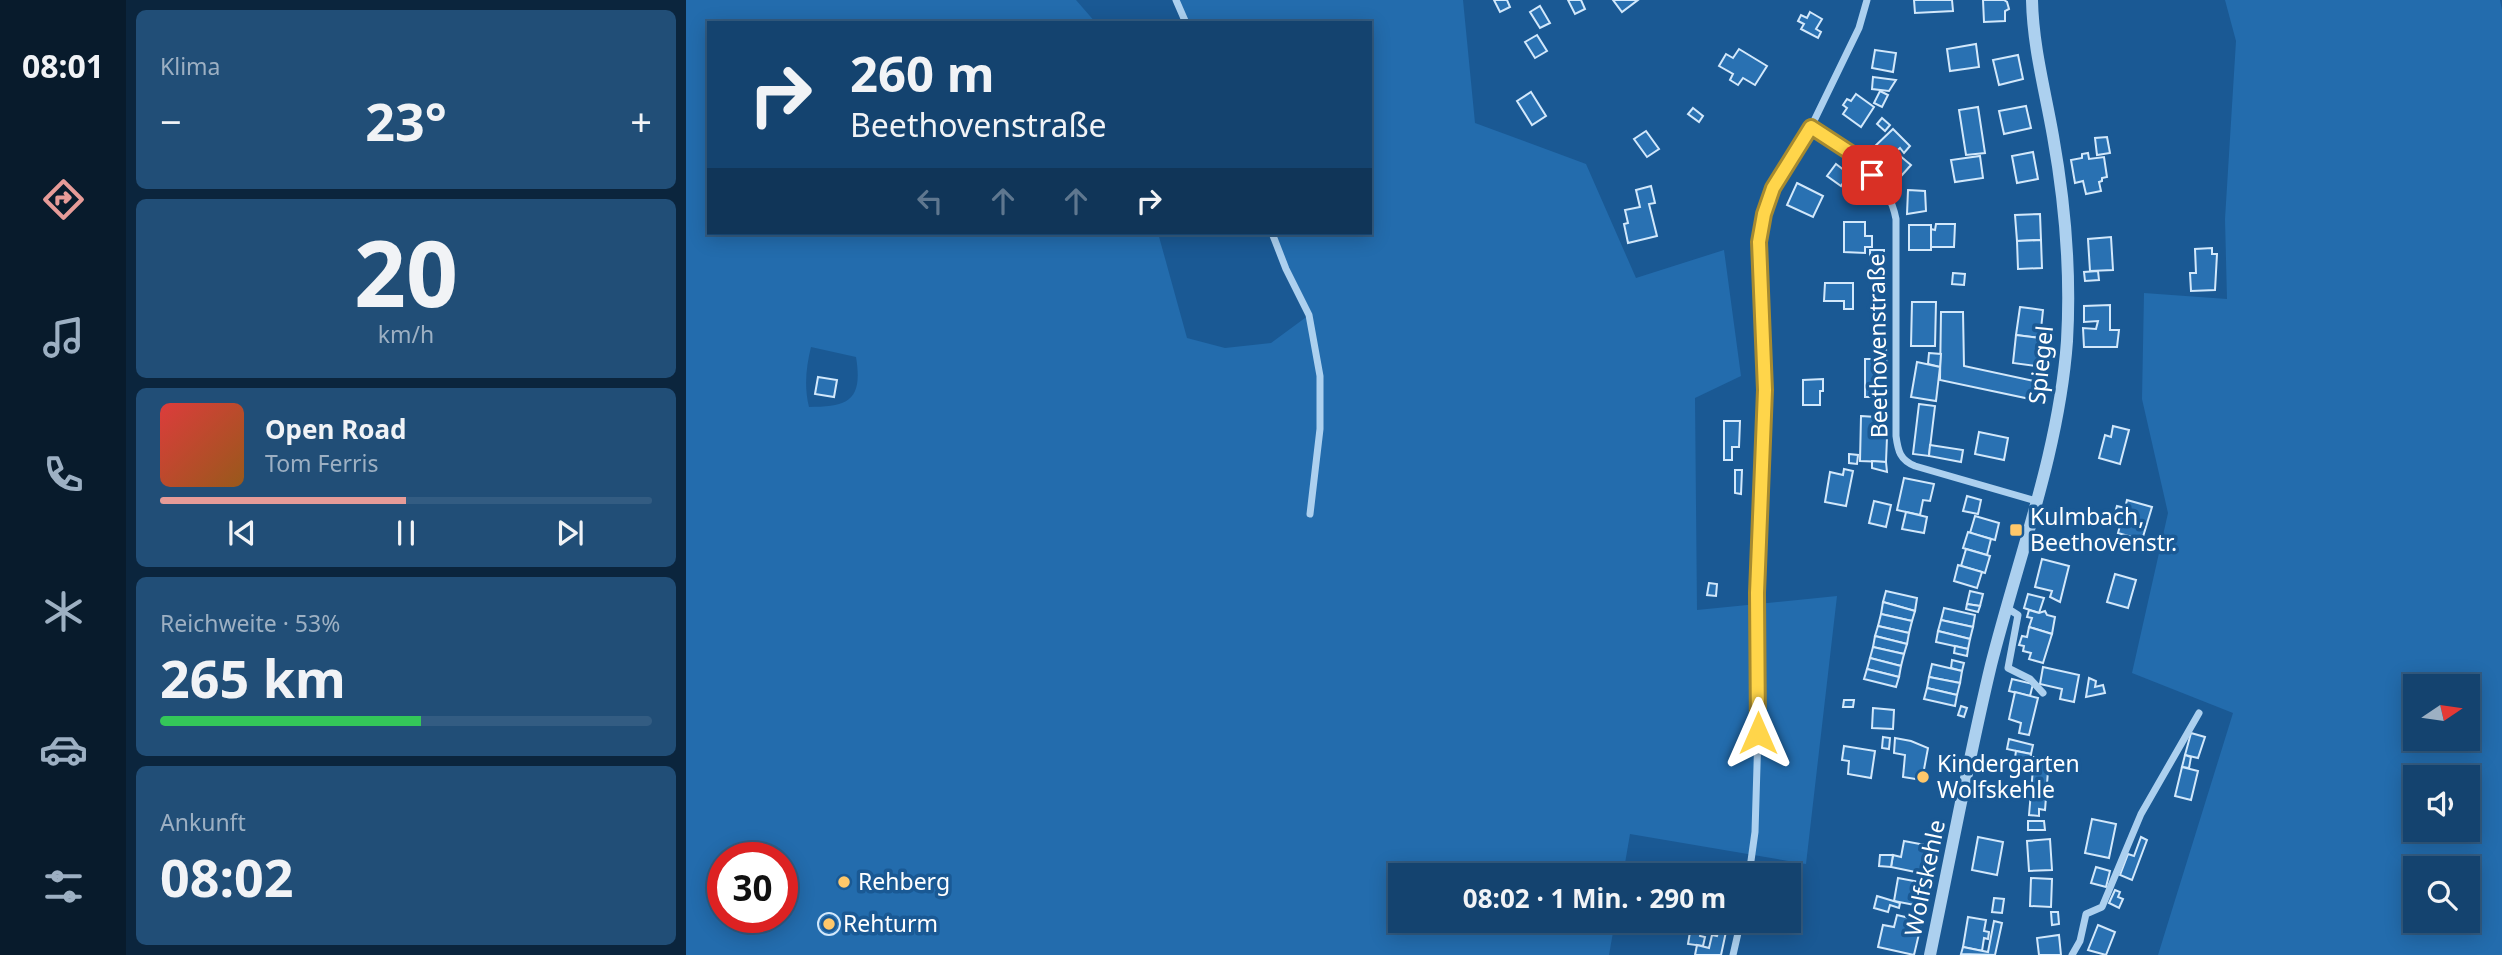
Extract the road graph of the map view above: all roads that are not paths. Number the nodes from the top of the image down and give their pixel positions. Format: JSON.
{"nodes":[{"id":1,"x":1176,"y":0,"type":"edge"},
{"id":2,"x":1867,"y":0,"type":"edge"},
{"id":3,"x":2032,"y":0,"type":"edge"},
{"id":4,"x":1185,"y":21,"type":"edge"},
{"id":5,"x":1811,"y":127,"type":"junction"},
{"id":6,"x":1273,"y":235,"type":"edge"},
{"id":7,"x":2036,"y":501,"type":"junction"},
{"id":8,"x":1310,"y":514,"type":"dead end"},
{"id":9,"x":2007,"y":608,"type":"junction"},
{"id":10,"x":2043,"y":692,"type":"dead end"},
{"id":11,"x":2199,"y":713,"type":"dead end"},
{"id":12,"x":1978,"y":727,"type":"joint"},
{"id":13,"x":1751,"y":863,"type":"edge"},
{"id":14,"x":1738,"y":933,"type":"edge"},
{"id":15,"x":1733,"y":955,"type":"edge"},
{"id":16,"x":1930,"y":955,"type":"edge"},
{"id":17,"x":2072,"y":955,"type":"edge"}],
"edges":[{"from":1,"to":4,"type":"street"},
{"from":2,"to":5,"type":"street"},
{"from":3,"to":7,"type":"street","name":"Spiegel"},
{"from":5,"to":7,"type":"street","name":"Beethovenstraße"},
{"from":5,"to":13,"type":"street"},
{"from":6,"to":8,"type":"street"},
{"from":7,"to":9,"type":"street","name":"Spiegel"},
{"from":9,"to":10,"type":"street"},
{"from":9,"to":12,"type":"street","name":"Spiegel"},
{"from":11,"to":17,"type":"street"},
{"from":12,"to":16,"type":"street","name":"Wolfskehle"},
{"from":14,"to":15,"type":"street"}]}
